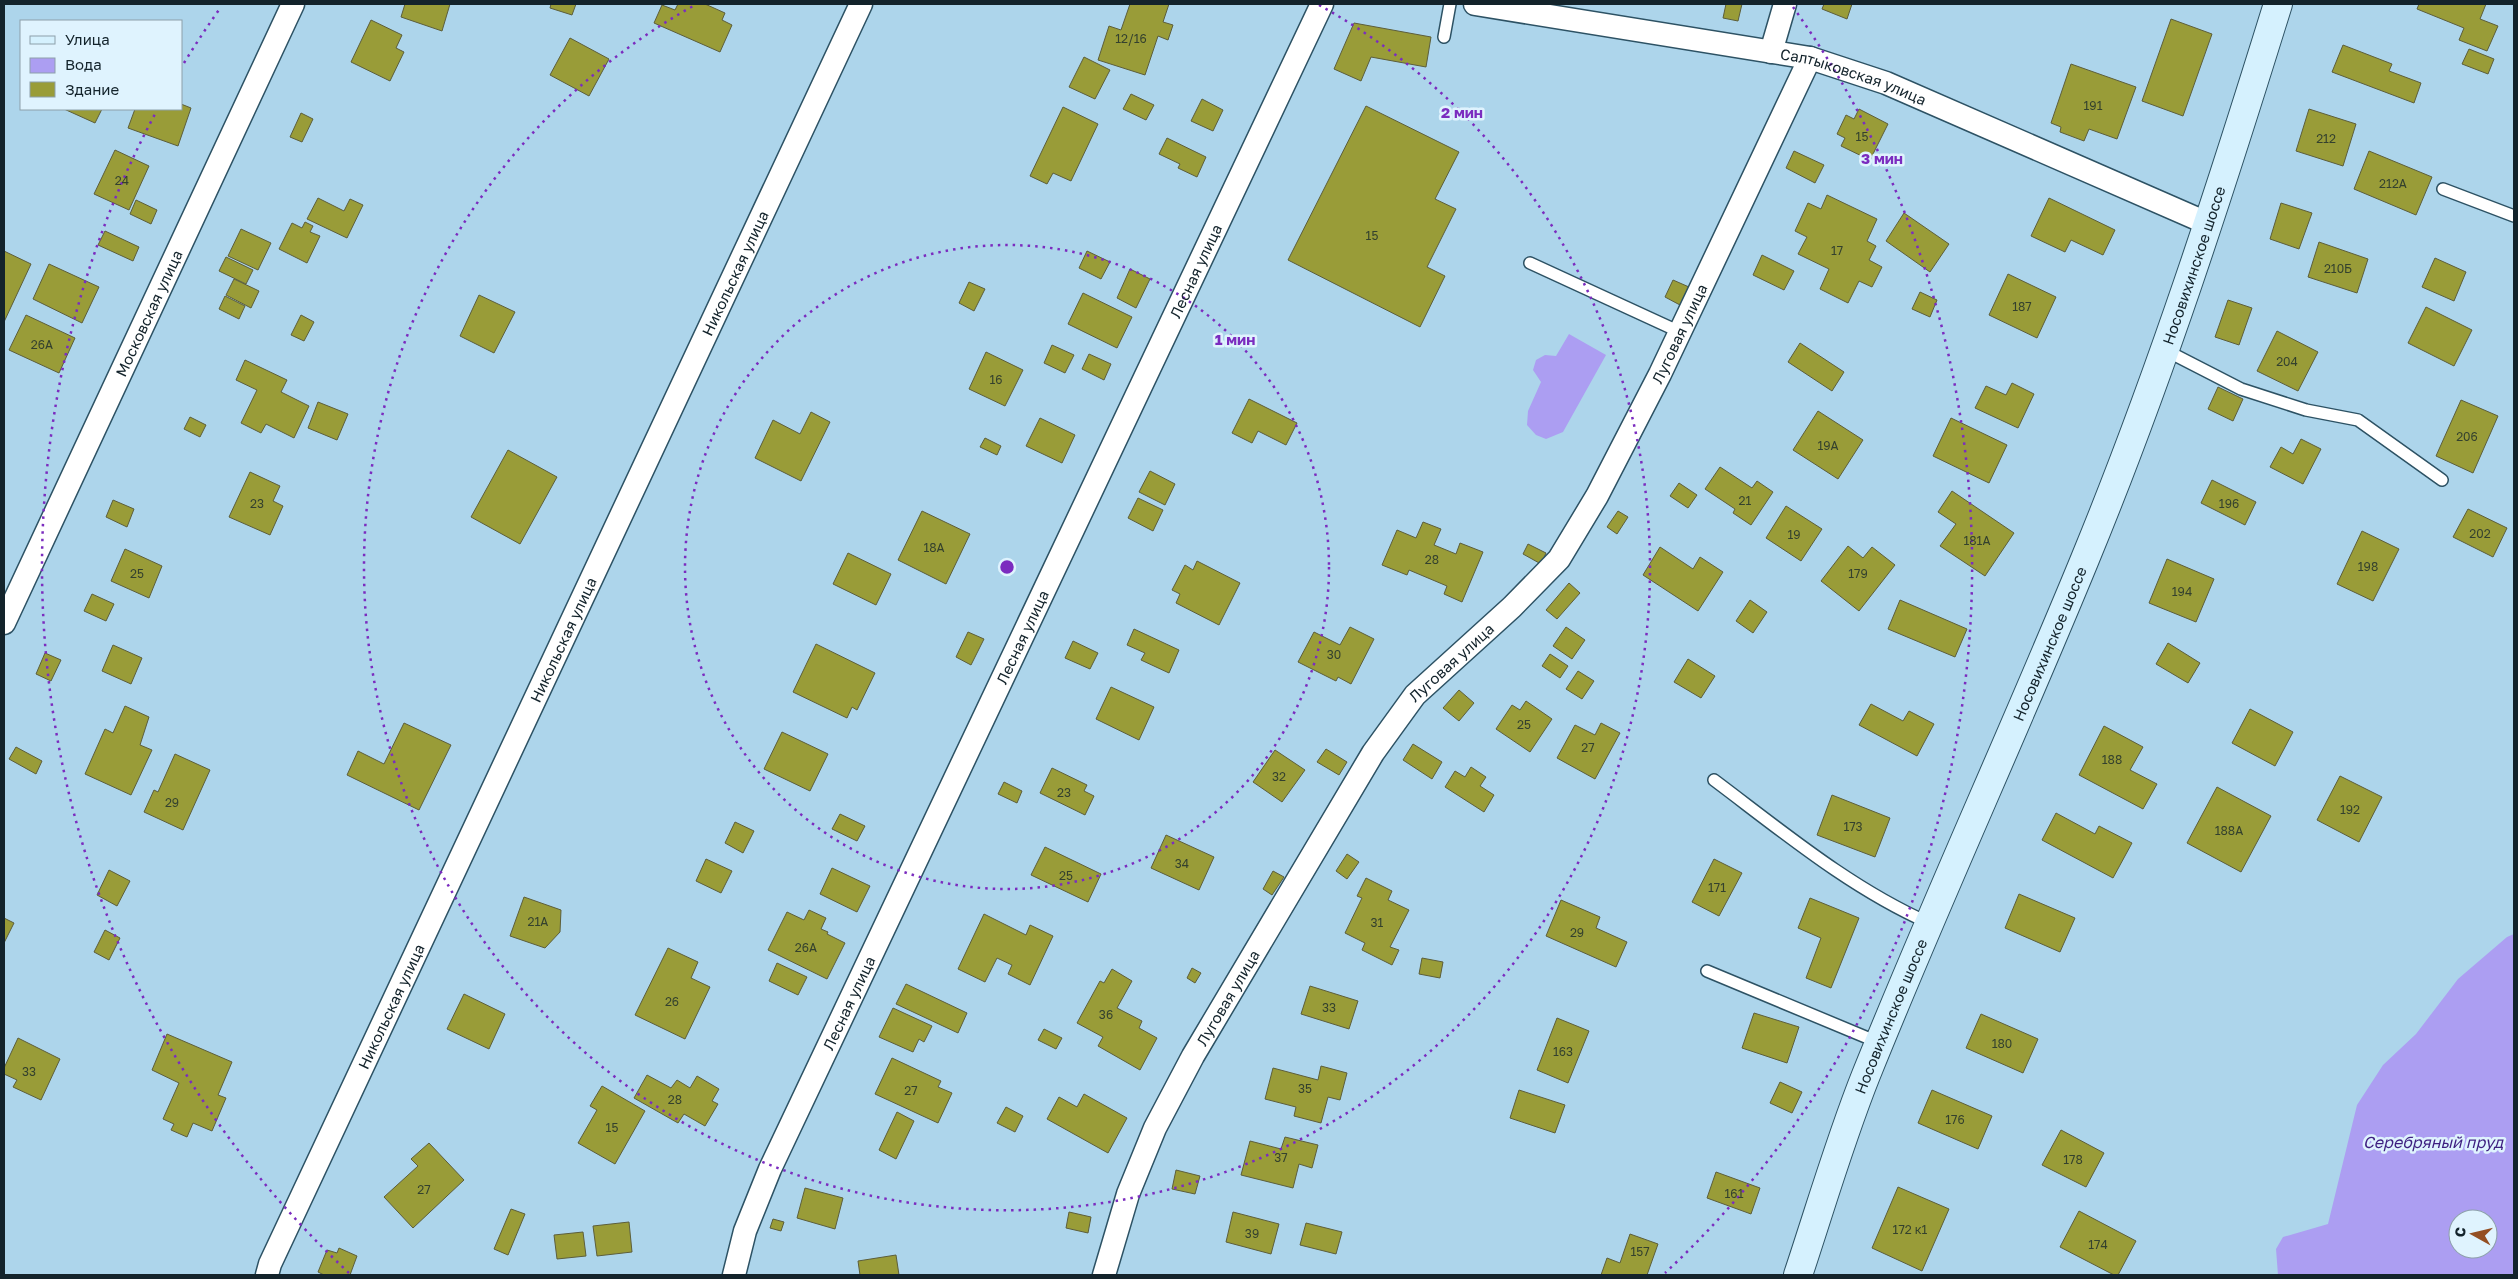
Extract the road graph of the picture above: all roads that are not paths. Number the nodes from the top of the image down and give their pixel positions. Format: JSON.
{"nodes":[{"id":1,"x":293,"y":4,"type":"edge"},
{"id":2,"x":861,"y":4,"type":"edge"},
{"id":3,"x":1322,"y":4,"type":"edge"},
{"id":4,"x":1450,"y":4,"type":"edge"},
{"id":5,"x":1475,"y":4,"type":"edge"},
{"id":6,"x":1785,"y":4,"type":"edge"},
{"id":7,"x":2278,"y":4,"type":"edge"},
{"id":8,"x":1444,"y":37,"type":"dead end"},
{"id":9,"x":1771,"y":52,"type":"junction"},
{"id":10,"x":1810,"y":58,"type":"junction"},
{"id":11,"x":2443,"y":189,"type":"dead end"},
{"id":12,"x":2514,"y":216,"type":"edge"},
{"id":13,"x":2209,"y":224,"type":"junction"},
{"id":14,"x":1530,"y":263,"type":"dead end"},
{"id":15,"x":1680,"y":332,"type":"junction"},
{"id":16,"x":2164,"y":350,"type":"junction"},
{"id":17,"x":2442,"y":480,"type":"dead end"},
{"id":18,"x":4,"y":623,"type":"edge"},
{"id":19,"x":1714,"y":780,"type":"dead end"},
{"id":20,"x":1928,"y":923,"type":"junction"},
{"id":21,"x":1707,"y":971,"type":"dead end"},
{"id":22,"x":1880,"y":1043,"type":"junction"},
{"id":23,"x":267,"y":1275,"type":"edge"},
{"id":24,"x":734,"y":1275,"type":"edge"},
{"id":25,"x":1104,"y":1275,"type":"edge"},
{"id":26,"x":1798,"y":1275,"type":"edge"}],
"edges":[{"from":1,"to":18,"type":"street","name":"Московская улица"},
{"from":2,"to":23,"type":"street","name":"Никольская улица"},
{"from":3,"to":24,"type":"street","name":"Лесная улица"},
{"from":4,"to":8,"type":"lane"},
{"from":5,"to":9,"type":"street","name":"Салтыковская улица"},
{"from":6,"to":9,"type":"street"},
{"from":7,"to":13,"type":"main road","name":"Носовихинское шоссе"},
{"from":9,"to":10,"type":"street","name":"Салтыковская улица"},
{"from":10,"to":13,"type":"street","name":"Салтыковская улица"},
{"from":10,"to":15,"type":"street","name":"Луговая улица"},
{"from":11,"to":12,"type":"lane"},
{"from":13,"to":16,"type":"main road","name":"Носовихинское шоссе"},
{"from":14,"to":15,"type":"lane"},
{"from":15,"to":25,"type":"street","name":"Луговая улица"},
{"from":16,"to":17,"type":"lane"},
{"from":16,"to":20,"type":"main road","name":"Носовихинское шоссе"},
{"from":19,"to":20,"type":"lane"},
{"from":20,"to":22,"type":"main road","name":"Носовихинское шоссе"},
{"from":21,"to":22,"type":"lane"},
{"from":22,"to":26,"type":"main road","name":"Носовихинское шоссе"}]}
